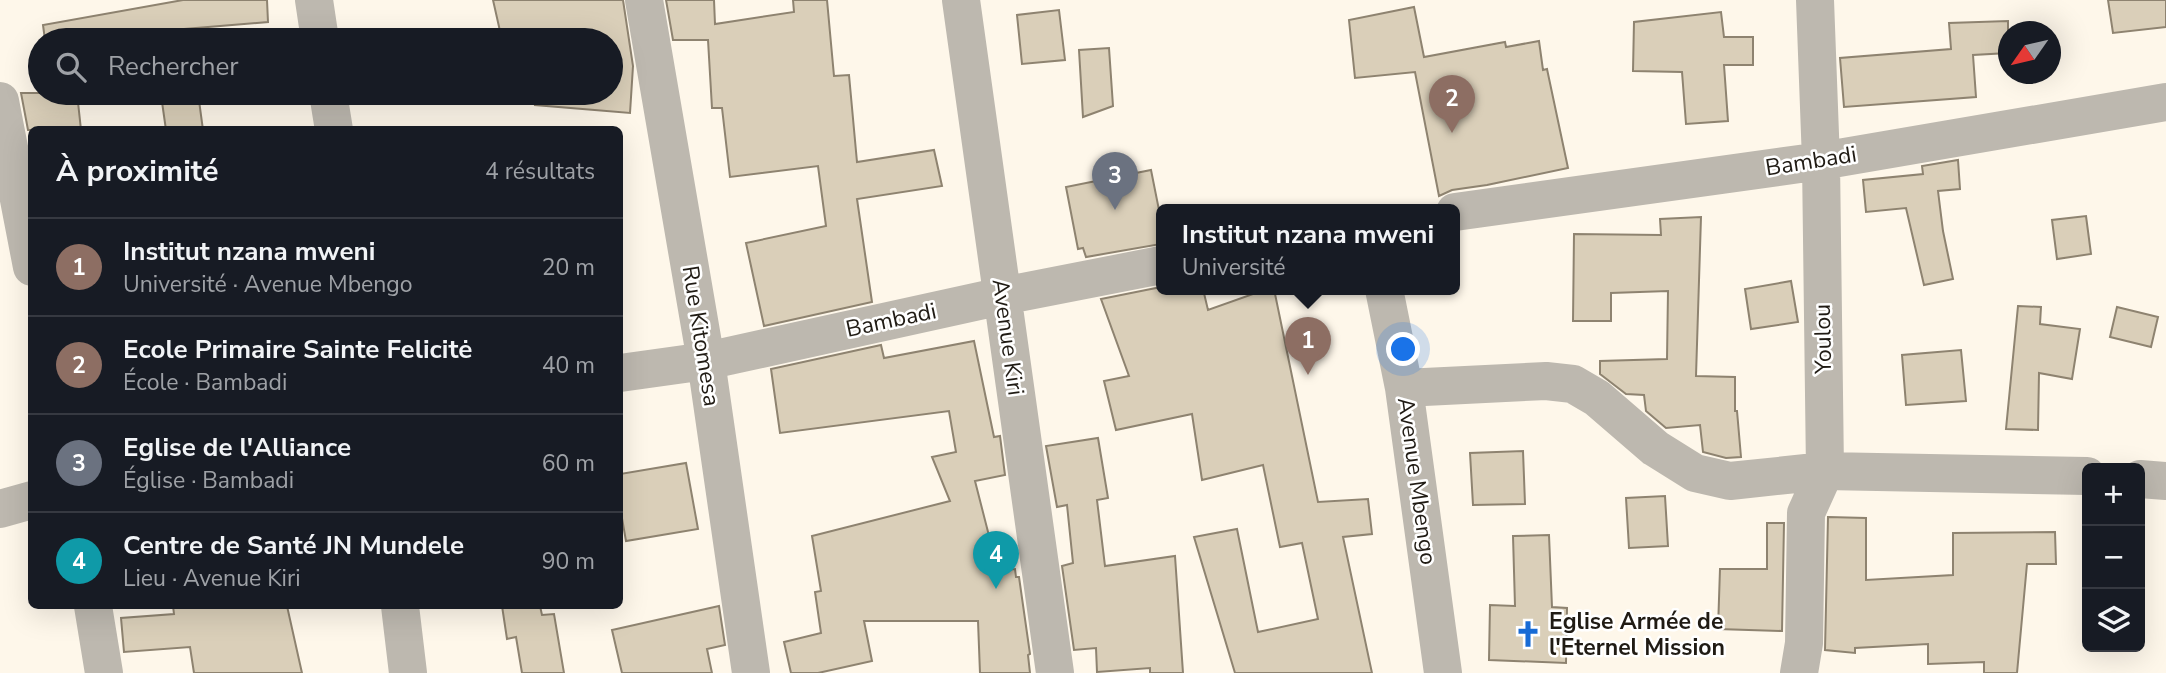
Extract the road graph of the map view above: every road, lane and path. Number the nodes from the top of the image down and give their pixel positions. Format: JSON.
{"nodes":[{"id":1,"x":314,"y":0,"type":"edge"},
{"id":2,"x":644,"y":0,"type":"edge"},
{"id":3,"x":961,"y":0,"type":"edge"},
{"id":4,"x":1815,"y":0,"type":"edge"},
{"id":5,"x":318,"y":28,"type":"edge"},
{"id":6,"x":0,"y":102,"type":"edge"},
{"id":7,"x":2166,"y":102,"type":"edge"},
{"id":8,"x":330,"y":105,"type":"edge"},
{"id":9,"x":333,"y":126,"type":"edge"},
{"id":10,"x":1821,"y":161,"type":"junction"},
{"id":11,"x":1460,"y":211,"type":"edge"},
{"id":12,"x":28,"y":246,"type":"edge"},
{"id":13,"x":1156,"y":266,"type":"edge"},
{"id":14,"x":1385,"y":295,"type":"edge"},
{"id":15,"x":1002,"y":296,"type":"junction"},
{"id":16,"x":706,"y":361,"type":"junction"},
{"id":17,"x":623,"y":373,"type":"edge"},
{"id":18,"x":1404,"y":388,"type":"junction"},
{"id":19,"x":1825,"y":471,"type":"junction"},
{"id":20,"x":2082,"y":476,"type":"edge"},
{"id":21,"x":2145,"y":479,"type":"edge"},
{"id":22,"x":2166,"y":481,"type":"edge"},
{"id":23,"x":28,"y":501,"type":"edge"},
{"id":24,"x":0,"y":509,"type":"edge"},
{"id":25,"x":93,"y":609,"type":"edge"},
{"id":26,"x":400,"y":609,"type":"edge"},
{"id":27,"x":104,"y":673,"type":"edge"},
{"id":28,"x":408,"y":673,"type":"edge"},
{"id":29,"x":751,"y":673,"type":"edge"},
{"id":30,"x":1055,"y":673,"type":"edge"},
{"id":31,"x":1443,"y":673,"type":"edge"},
{"id":32,"x":1799,"y":673,"type":"edge"}],
"edges":[{"from":1,"to":5,"type":"street"},
{"from":2,"to":16,"type":"street","name":"Rue Kitomesa"},
{"from":3,"to":15,"type":"street","name":"Avenue Kiri"},
{"from":4,"to":10,"type":"street","name":"Youlou"},
{"from":6,"to":12,"type":"street"},
{"from":7,"to":10,"type":"street","name":"Bambadi"},
{"from":8,"to":9,"type":"street"},
{"from":10,"to":11,"type":"street","name":"Bambadi"},
{"from":10,"to":19,"type":"street","name":"Youlou"},
{"from":13,"to":15,"type":"street","name":"Bambadi"},
{"from":14,"to":18,"type":"street","name":"Avenue Mbengo"},
{"from":15,"to":16,"type":"street","name":"Bambadi"},
{"from":15,"to":30,"type":"street","name":"Avenue Kiri"},
{"from":16,"to":17,"type":"street","name":"Bambadi"},
{"from":16,"to":29,"type":"street","name":"Rue Kitomesa"},
{"from":18,"to":19,"type":"street"},
{"from":18,"to":31,"type":"street","name":"Avenue Mbengo"},
{"from":19,"to":20,"type":"street"},
{"from":19,"to":32,"type":"street","name":"Youlou"},
{"from":21,"to":22,"type":"street"},
{"from":23,"to":24,"type":"street"},
{"from":25,"to":27,"type":"street"},
{"from":26,"to":28,"type":"street"}]}
